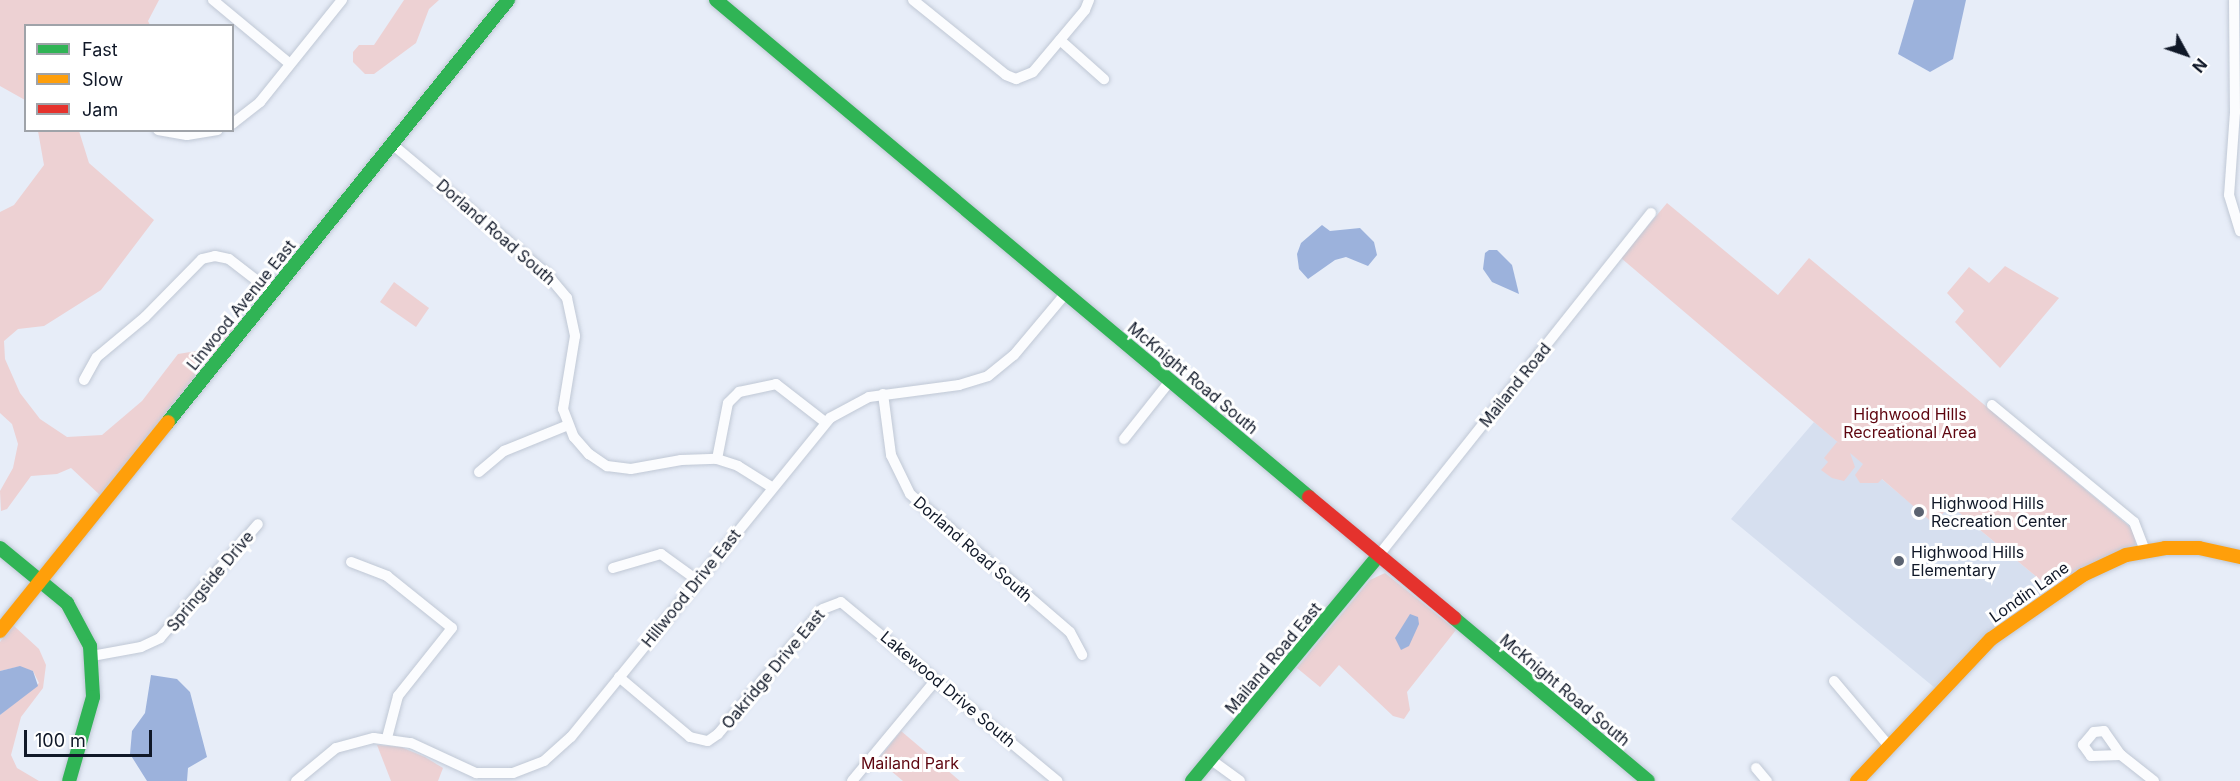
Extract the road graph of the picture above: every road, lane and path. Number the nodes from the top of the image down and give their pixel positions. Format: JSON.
{"nodes":[{"id":1,"x":213,"y":0,"type":"edge"},
{"id":2,"x":342,"y":0,"type":"edge"},
{"id":3,"x":508,"y":0,"type":"edge"},
{"id":4,"x":716,"y":0,"type":"edge"},
{"id":5,"x":913,"y":0,"type":"edge"},
{"id":6,"x":1089,"y":0,"type":"edge"},
{"id":7,"x":2234,"y":0,"type":"edge"},
{"id":8,"x":1060,"y":40,"type":"junction"},
{"id":9,"x":290,"y":64,"type":"junction"},
{"id":10,"x":1104,"y":79,"type":"dead end"},
{"id":11,"x":234,"y":122,"type":"edge"},
{"id":12,"x":170,"y":132,"type":"edge"},
{"id":13,"x":206,"y":132,"type":"edge"},
{"id":14,"x":392,"y":144,"type":"junction"},
{"id":15,"x":1651,"y":213,"type":"dead end"},
{"id":16,"x":2240,"y":231,"type":"edge"},
{"id":17,"x":273,"y":292,"type":"junction"},
{"id":18,"x":1066,"y":293,"type":"junction"},
{"id":19,"x":84,"y":380,"type":"dead end"},
{"id":20,"x":1170,"y":381,"type":"junction"},
{"id":21,"x":883,"y":394,"type":"junction"},
{"id":22,"x":1992,"y":405,"type":"dead end"},
{"id":23,"x":825,"y":422,"type":"junction"},
{"id":24,"x":568,"y":425,"type":"junction"},
{"id":25,"x":1125,"y":439,"type":"dead end"},
{"id":26,"x":717,"y":459,"type":"junction"},
{"id":27,"x":479,"y":472,"type":"dead end"},
{"id":28,"x":772,"y":487,"type":"junction"},
{"id":29,"x":258,"y":524,"type":"dead end"},
{"id":30,"x":0,"y":548,"type":"edge"},
{"id":31,"x":2145,"y":551,"type":"junction"},
{"id":32,"x":1378,"y":555,"type":"junction"},
{"id":33,"x":2240,"y":557,"type":"edge"},
{"id":34,"x":351,"y":562,"type":"dead end"},
{"id":35,"x":613,"y":568,"type":"dead end"},
{"id":36,"x":41,"y":580,"type":"junction"},
{"id":37,"x":697,"y":580,"type":"junction"},
{"id":38,"x":836,"y":602,"type":"joint"},
{"id":39,"x":0,"y":631,"type":"edge"},
{"id":40,"x":1082,"y":655,"type":"dead end"},
{"id":41,"x":92,"y":656,"type":"junction"},
{"id":42,"x":619,"y":677,"type":"junction"},
{"id":43,"x":936,"y":680,"type":"junction"},
{"id":44,"x":1834,"y":681,"type":"dead end"},
{"id":45,"x":387,"y":738,"type":"junction"},
{"id":46,"x":1889,"y":746,"type":"junction"},
{"id":47,"x":2121,"y":755,"type":"dead end"},
{"id":48,"x":1210,"y":759,"type":"junction"},
{"id":49,"x":1755,"y":768,"type":"dead end"},
{"id":50,"x":498,"y":778,"type":"edge"},
{"id":51,"x":1640,"y":778,"type":"edge"},
{"id":52,"x":69,"y":781,"type":"edge"},
{"id":53,"x":296,"y":781,"type":"edge"},
{"id":54,"x":852,"y":781,"type":"edge"},
{"id":55,"x":1057,"y":781,"type":"edge"},
{"id":56,"x":1192,"y":781,"type":"edge"},
{"id":57,"x":1240,"y":781,"type":"edge"},
{"id":58,"x":1767,"y":781,"type":"edge"},
{"id":59,"x":1857,"y":781,"type":"edge"},
{"id":60,"x":2154,"y":781,"type":"edge"}],
"edges":[{"from":1,"to":9,"type":"street"},
{"from":2,"to":9,"type":"street"},
{"from":3,"to":14,"type":"street","name":"Linwood Avenue East"},
{"from":4,"to":18,"type":"street","name":"McKnight Road South"},
{"from":5,"to":8,"type":"street"},
{"from":6,"to":8,"type":"street"},
{"from":7,"to":16,"type":"street"},
{"from":8,"to":10,"type":"street"},
{"from":9,"to":11,"type":"street"},
{"from":12,"to":13,"type":"street"},
{"from":14,"to":17,"type":"street","name":"Linwood Avenue East"},
{"from":14,"to":24,"type":"street","name":"Dorland Road South"},
{"from":15,"to":32,"type":"street","name":"Mailand Road"},
{"from":17,"to":19,"type":"street"},
{"from":17,"to":36,"type":"street","name":"Linwood Avenue East"},
{"from":18,"to":20,"type":"street","name":"McKnight Road South"},
{"from":18,"to":21,"type":"street","name":"Hillwood Drive East"},
{"from":20,"to":25,"type":"street"},
{"from":20,"to":32,"type":"street","name":"McKnight Road South"},
{"from":21,"to":23,"type":"street","name":"Hillwood Drive East"},
{"from":21,"to":40,"type":"street","name":"Dorland Road South"},
{"from":22,"to":31,"type":"street"},
{"from":23,"to":26,"type":"street"},
{"from":23,"to":28,"type":"street","name":"Hillwood Drive East"},
{"from":24,"to":26,"type":"street","name":"Dorland Road South"},
{"from":24,"to":27,"type":"street"},
{"from":26,"to":28,"type":"street","name":"Dorland Road South"},
{"from":28,"to":37,"type":"street","name":"Hillwood Drive East"},
{"from":29,"to":41,"type":"street","name":"Springside Drive"},
{"from":30,"to":36,"type":"street"},
{"from":31,"to":33,"type":"street","name":"Londin Lane"},
{"from":31,"to":46,"type":"street","name":"Londin Lane"},
{"from":32,"to":48,"type":"street","name":"Mailand Road East"},
{"from":32,"to":51,"type":"street","name":"McKnight Road South"},
{"from":34,"to":45,"type":"street"},
{"from":35,"to":37,"type":"street"},
{"from":36,"to":39,"type":"street","name":"Linwood Avenue East"},
{"from":36,"to":41,"type":"street"},
{"from":37,"to":42,"type":"street","name":"Hillwood Drive East"},
{"from":38,"to":42,"type":"street","name":"Oakridge Drive East"},
{"from":38,"to":43,"type":"street","name":"Lakewood Drive South"},
{"from":41,"to":52,"type":"street"},
{"from":42,"to":50,"type":"street","name":"Hillwood Drive East"},
{"from":43,"to":54,"type":"street"},
{"from":43,"to":55,"type":"street","name":"Lakewood Drive South"},
{"from":44,"to":46,"type":"street"},
{"from":45,"to":50,"type":"street","name":"Hillwood Drive East"},
{"from":45,"to":53,"type":"street","name":"Hillwood Drive East"},
{"from":46,"to":59,"type":"street","name":"Londin Lane"},
{"from":47,"to":60,"type":"street"},
{"from":48,"to":56,"type":"street","name":"Mailand Road East"},
{"from":48,"to":57,"type":"street"},
{"from":49,"to":58,"type":"street"}]}
